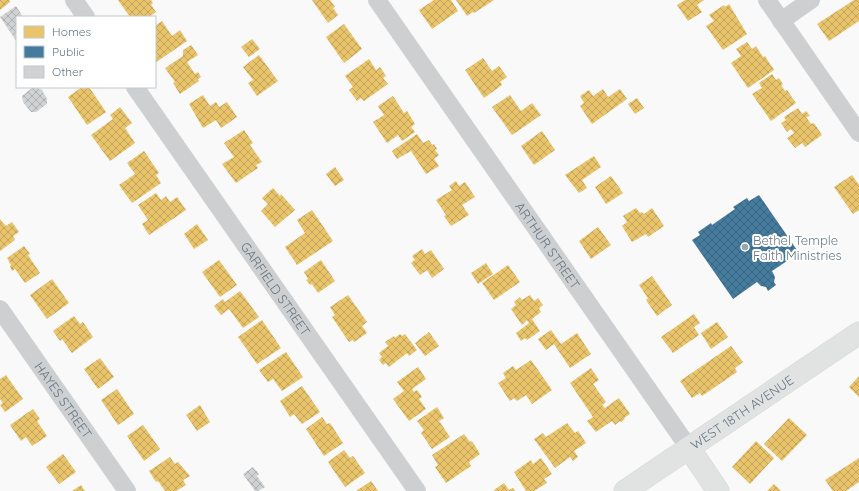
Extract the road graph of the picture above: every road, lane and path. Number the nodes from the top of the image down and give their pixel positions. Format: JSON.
{"nodes":[{"id":1,"x":74,"y":0,"type":"edge"},
{"id":2,"x":377,"y":0,"type":"edge"},
{"id":3,"x":767,"y":0,"type":"edge"},
{"id":4,"x":811,"y":0,"type":"edge"},
{"id":5,"x":85,"y":16,"type":"edge"},
{"id":6,"x":781,"y":21,"type":"junction"},
{"id":7,"x":136,"y":88,"type":"edge"},
{"id":8,"x":859,"y":133,"type":"edge"},
{"id":9,"x":0,"y":309,"type":"edge"},
{"id":10,"x":859,"y":333,"type":"edge"},
{"id":11,"x":689,"y":448,"type":"junction"},
{"id":12,"x":127,"y":491,"type":"edge"},
{"id":13,"x":417,"y":491,"type":"edge"},
{"id":14,"x":625,"y":491,"type":"edge"},
{"id":15,"x":718,"y":491,"type":"edge"}],
"edges":[{"from":1,"to":5,"type":"street"},
{"from":2,"to":11,"type":"street","name":"ARTHUR STREET"},
{"from":3,"to":6,"type":"street"},
{"from":4,"to":6,"type":"street"},
{"from":6,"to":8,"type":"street"},
{"from":7,"to":13,"type":"street","name":"GARFIELD STREET"},
{"from":9,"to":12,"type":"street","name":"HAYES STREET"},
{"from":10,"to":11,"type":"main road","name":"WEST 18TH AVENUE"},
{"from":11,"to":14,"type":"main road","name":"WEST 18TH AVENUE"},
{"from":11,"to":15,"type":"main road","name":"ARTHUR STREET"}]}
